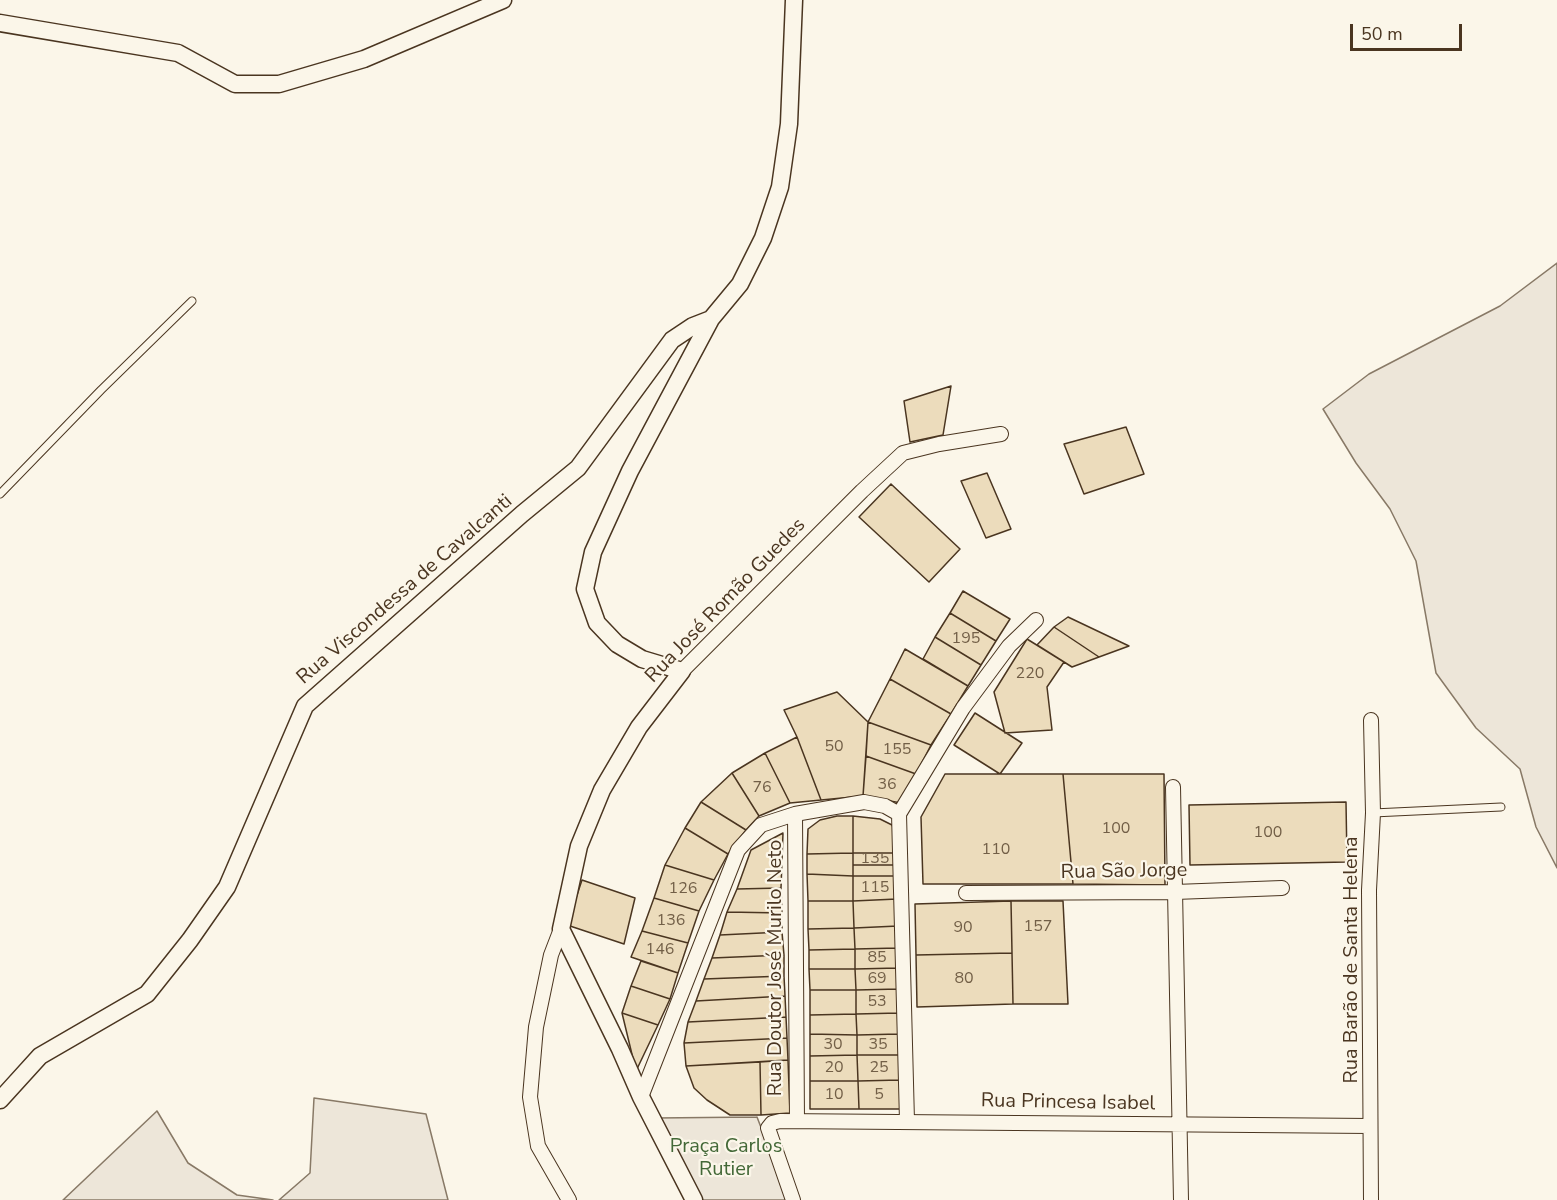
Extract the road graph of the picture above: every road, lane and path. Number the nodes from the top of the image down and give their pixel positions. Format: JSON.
{"nodes":[{"id":1,"x":502,"y":0,"type":"edge"},
{"id":2,"x":794,"y":0,"type":"edge"},
{"id":3,"x":0,"y":23,"type":"edge"},
{"id":4,"x":192,"y":301,"type":"dead end"},
{"id":5,"x":711,"y":320,"type":"junction"},
{"id":6,"x":1001,"y":434,"type":"dead end"},
{"id":7,"x":0,"y":494,"type":"edge"},
{"id":8,"x":1036,"y":620,"type":"dead end"},
{"id":9,"x":682,"y":671,"type":"junction"},
{"id":10,"x":1371,"y":720,"type":"dead end"},
{"id":11,"x":1173,"y":787,"type":"dead end"},
{"id":12,"x":1501,"y":807,"type":"dead end"},
{"id":13,"x":1373,"y":813,"type":"junction"},
{"id":14,"x":795,"y":814,"type":"junction"},
{"id":15,"x":899,"y":814,"type":"junction"},
{"id":16,"x":1282,"y":888,"type":"dead end"},
{"id":17,"x":1175,"y":892,"type":"junction"},
{"id":18,"x":966,"y":893,"type":"dead end"},
{"id":19,"x":561,"y":929,"type":"junction"},
{"id":20,"x":641,"y":1097,"type":"junction"},
{"id":21,"x":0,"y":1100,"type":"edge"},
{"id":22,"x":906,"y":1120,"type":"junction"},
{"id":23,"x":797,"y":1121,"type":"junction"},
{"id":24,"x":1179,"y":1124,"type":"junction"},
{"id":25,"x":1370,"y":1126,"type":"junction"},
{"id":26,"x":569,"y":1200,"type":"edge"},
{"id":27,"x":694,"y":1200,"type":"edge"},
{"id":28,"x":793,"y":1200,"type":"edge"},
{"id":29,"x":1181,"y":1200,"type":"edge"},
{"id":30,"x":1371,"y":1200,"type":"edge"}],
"edges":[{"from":1,"to":3,"type":"street"},
{"from":2,"to":5,"type":"street"},
{"from":4,"to":7,"type":"lane"},
{"from":5,"to":9,"type":"street"},
{"from":5,"to":21,"type":"street","name":"Rua Viscondessa de Cavalcanti"},
{"from":6,"to":9,"type":"street","name":"Rua José Romão Guedes"},
{"from":8,"to":15,"type":"street"},
{"from":9,"to":19,"type":"street","name":"Rua José Romão Guedes"},
{"from":10,"to":13,"type":"street","name":"Rua Barão de Santa Helena"},
{"from":11,"to":17,"type":"street"},
{"from":12,"to":13,"type":"lane"},
{"from":13,"to":25,"type":"street","name":"Rua Barão de Santa Helena"},
{"from":14,"to":15,"type":"street"},
{"from":14,"to":20,"type":"street"},
{"from":14,"to":23,"type":"street","name":"Rua Doutor José Murilo Neto"},
{"from":15,"to":22,"type":"street"},
{"from":16,"to":17,"type":"street","name":"Rua São Jorge"},
{"from":17,"to":18,"type":"street","name":"Rua São Jorge"},
{"from":17,"to":24,"type":"street"},
{"from":19,"to":20,"type":"street"},
{"from":19,"to":26,"type":"street","name":"Rua José Romão Guedes"},
{"from":20,"to":27,"type":"street"},
{"from":22,"to":23,"type":"street","name":"Rua Princesa Isabel"},
{"from":22,"to":24,"type":"street","name":"Rua Princesa Isabel"},
{"from":23,"to":28,"type":"street","name":"Rua Princesa Isabel"},
{"from":24,"to":25,"type":"street","name":"Rua Princesa Isabel"},
{"from":24,"to":29,"type":"street"},
{"from":25,"to":30,"type":"street","name":"Rua Barão de Santa Helena"}]}
